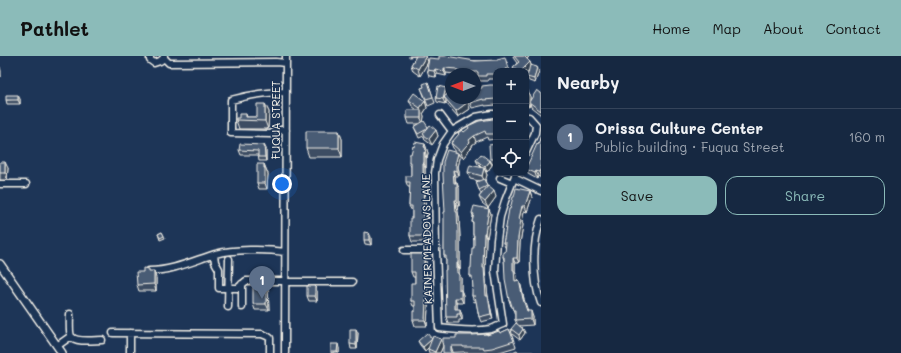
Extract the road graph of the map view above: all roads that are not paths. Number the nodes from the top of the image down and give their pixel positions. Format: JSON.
{"nodes":[{"id":1,"x":150,"y":56,"type":"edge"},
{"id":2,"x":286,"y":56,"type":"edge"},
{"id":3,"x":164,"y":57,"type":"edge"},
{"id":4,"x":244,"y":59,"type":"edge"},
{"id":5,"x":286,"y":63,"type":"junction"},
{"id":6,"x":286,"y":92,"type":"junction"},
{"id":7,"x":493,"y":114,"type":"edge"},
{"id":8,"x":440,"y":115,"type":"dead end"},
{"id":9,"x":529,"y":117,"type":"edge"},
{"id":10,"x":286,"y":130,"type":"junction"},
{"id":11,"x":452,"y":130,"type":"junction"},
{"id":12,"x":529,"y":146,"type":"edge"},
{"id":13,"x":500,"y":178,"type":"dead end"},
{"id":14,"x":514,"y":178,"type":"edge"},
{"id":15,"x":0,"y":184,"type":"edge"},
{"id":16,"x":26,"y":184,"type":"dead end"},
{"id":17,"x":541,"y":191,"type":"edge"},
{"id":18,"x":541,"y":219,"type":"edge"},
{"id":19,"x":404,"y":250,"type":"dead end"},
{"id":20,"x":436,"y":250,"type":"junction"},
{"id":21,"x":285,"y":252,"type":"junction"},
{"id":22,"x":214,"y":255,"type":"junction"},
{"id":23,"x":229,"y":259,"type":"dead end"},
{"id":24,"x":0,"y":264,"type":"edge"},
{"id":25,"x":149,"y":271,"type":"edge"},
{"id":26,"x":285,"y":282,"type":"junction"},
{"id":27,"x":352,"y":282,"type":"dead end"},
{"id":28,"x":242,"y":284,"type":"junction"},
{"id":29,"x":228,"y":288,"type":"junction"},
{"id":30,"x":541,"y":303,"type":"edge"},
{"id":31,"x":228,"y":307,"type":"dead end"},
{"id":32,"x":242,"y":307,"type":"dead end"},
{"id":33,"x":70,"y":314,"type":"dead end"},
{"id":34,"x":113,"y":333,"type":"dead end"},
{"id":35,"x":130,"y":333,"type":"junction"},
{"id":36,"x":71,"y":336,"type":"junction"},
{"id":37,"x":102,"y":340,"type":"dead end"},
{"id":38,"x":57,"y":346,"type":"junction"},
{"id":39,"x":62,"y":353,"type":"edge"},
{"id":40,"x":130,"y":353,"type":"edge"},
{"id":41,"x":270,"y":353,"type":"edge"},
{"id":42,"x":285,"y":353,"type":"edge"}],
"edges":[{"from":1,"to":3,"type":"street"},
{"from":2,"to":5,"type":"street","name":"FUQUA STREET"},
{"from":3,"to":4,"type":"street"},
{"from":4,"to":5,"type":"street"},
{"from":5,"to":6,"type":"street","name":"FUQUA STREET"},
{"from":6,"to":10,"type":"street","name":"FUQUA STREET"},
{"from":6,"to":10,"type":"street"},
{"from":7,"to":11,"type":"street"},
{"from":8,"to":11,"type":"street"},
{"from":9,"to":12,"type":"street"},
{"from":10,"to":21,"type":"street","name":"FUQUA STREET"},
{"from":11,"to":20,"type":"street","name":"KAINER MEADOWS LANE"},
{"from":13,"to":14,"type":"street"},
{"from":14,"to":17,"type":"street"},
{"from":14,"to":20,"type":"street","name":"KAINER MEADOWS LANE"},
{"from":15,"to":16,"type":"street"},
{"from":18,"to":30,"type":"street"},
{"from":19,"to":20,"type":"street"},
{"from":21,"to":22,"type":"street"},
{"from":21,"to":26,"type":"street","name":"FUQUA STREET"},
{"from":22,"to":25,"type":"street"},
{"from":22,"to":29,"type":"street"},
{"from":23,"to":29,"type":"street"},
{"from":24,"to":38,"type":"main road"},
{"from":26,"to":27,"type":"street"},
{"from":26,"to":28,"type":"street"},
{"from":26,"to":42,"type":"street","name":"FUQUA STREET"},
{"from":28,"to":29,"type":"street"},
{"from":28,"to":32,"type":"street"},
{"from":29,"to":31,"type":"street"},
{"from":33,"to":36,"type":"street"},
{"from":34,"to":35,"type":"street"},
{"from":35,"to":40,"type":"street"},
{"from":35,"to":41,"type":"street"},
{"from":36,"to":37,"type":"street"},
{"from":36,"to":38,"type":"street"},
{"from":38,"to":39,"type":"main road"}]}
